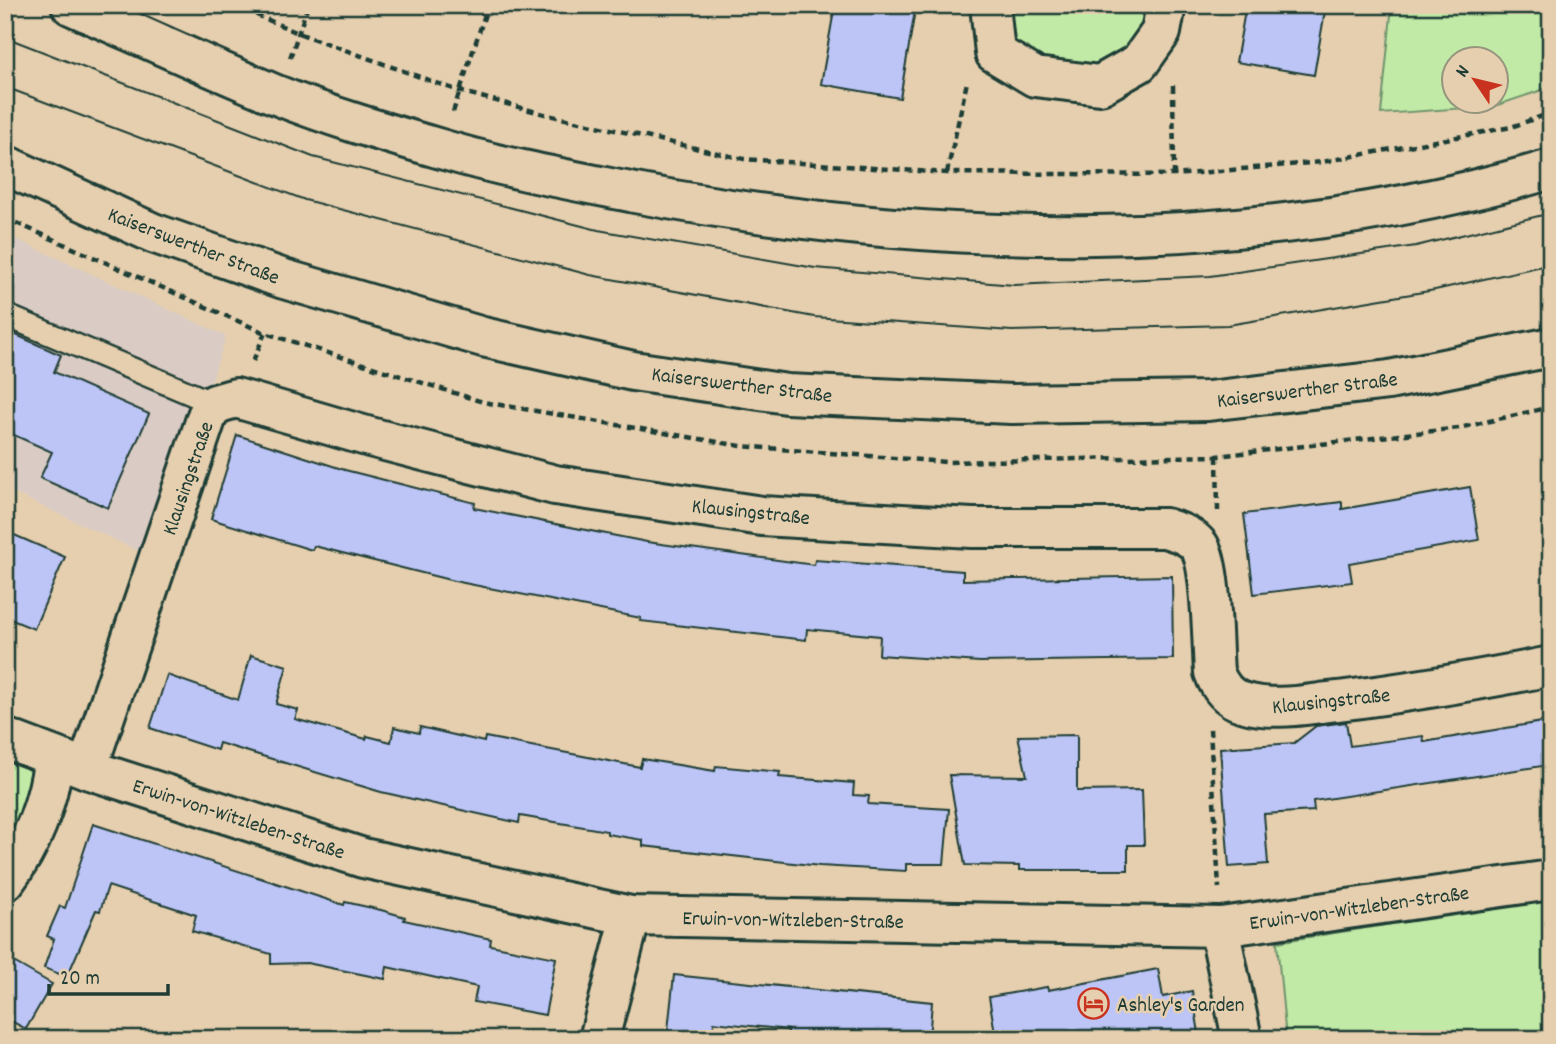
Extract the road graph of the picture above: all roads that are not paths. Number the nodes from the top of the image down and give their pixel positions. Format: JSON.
{"nodes":[{"id":1,"x":71,"y":5,"type":"edge"},
{"id":2,"x":990,"y":5,"type":"edge"},
{"id":3,"x":1166,"y":5,"type":"edge"},
{"id":4,"x":5,"y":165,"type":"edge"},
{"id":5,"x":1551,"y":169,"type":"edge"},
{"id":6,"x":5,"y":316,"type":"edge"},
{"id":7,"x":1551,"y":347,"type":"edge"},
{"id":8,"x":215,"y":404,"type":"junction"},
{"id":9,"x":1551,"y":666,"type":"edge"},
{"id":10,"x":5,"y":738,"type":"edge"},
{"id":11,"x":71,"y":763,"type":"junction"},
{"id":12,"x":1551,"y":880,"type":"edge"},
{"id":13,"x":5,"y":881,"type":"edge"},
{"id":14,"x":631,"y":916,"type":"junction"},
{"id":15,"x":1220,"y":927,"type":"junction"},
{"id":16,"x":599,"y":1039,"type":"edge"},
{"id":17,"x":1242,"y":1039,"type":"edge"}],
"edges":[{"from":1,"to":5,"type":"street"},
{"from":2,"to":3,"type":"street"},
{"from":4,"to":7,"type":"street","name":"Kaiserswerther Straße"},
{"from":6,"to":8,"type":"lane"},
{"from":8,"to":9,"type":"street","name":"Klausingstraße"},
{"from":8,"to":11,"type":"street","name":"Klausingstraße"},
{"from":10,"to":11,"type":"street","name":"Erwin-von-Witzleben-Straße"},
{"from":11,"to":13,"type":"street"},
{"from":11,"to":14,"type":"street","name":"Erwin-von-Witzleben-Straße"},
{"from":12,"to":15,"type":"street","name":"Erwin-von-Witzleben-Straße"},
{"from":14,"to":15,"type":"street","name":"Erwin-von-Witzleben-Straße"},
{"from":14,"to":16,"type":"street"},
{"from":15,"to":17,"type":"street"}]}
